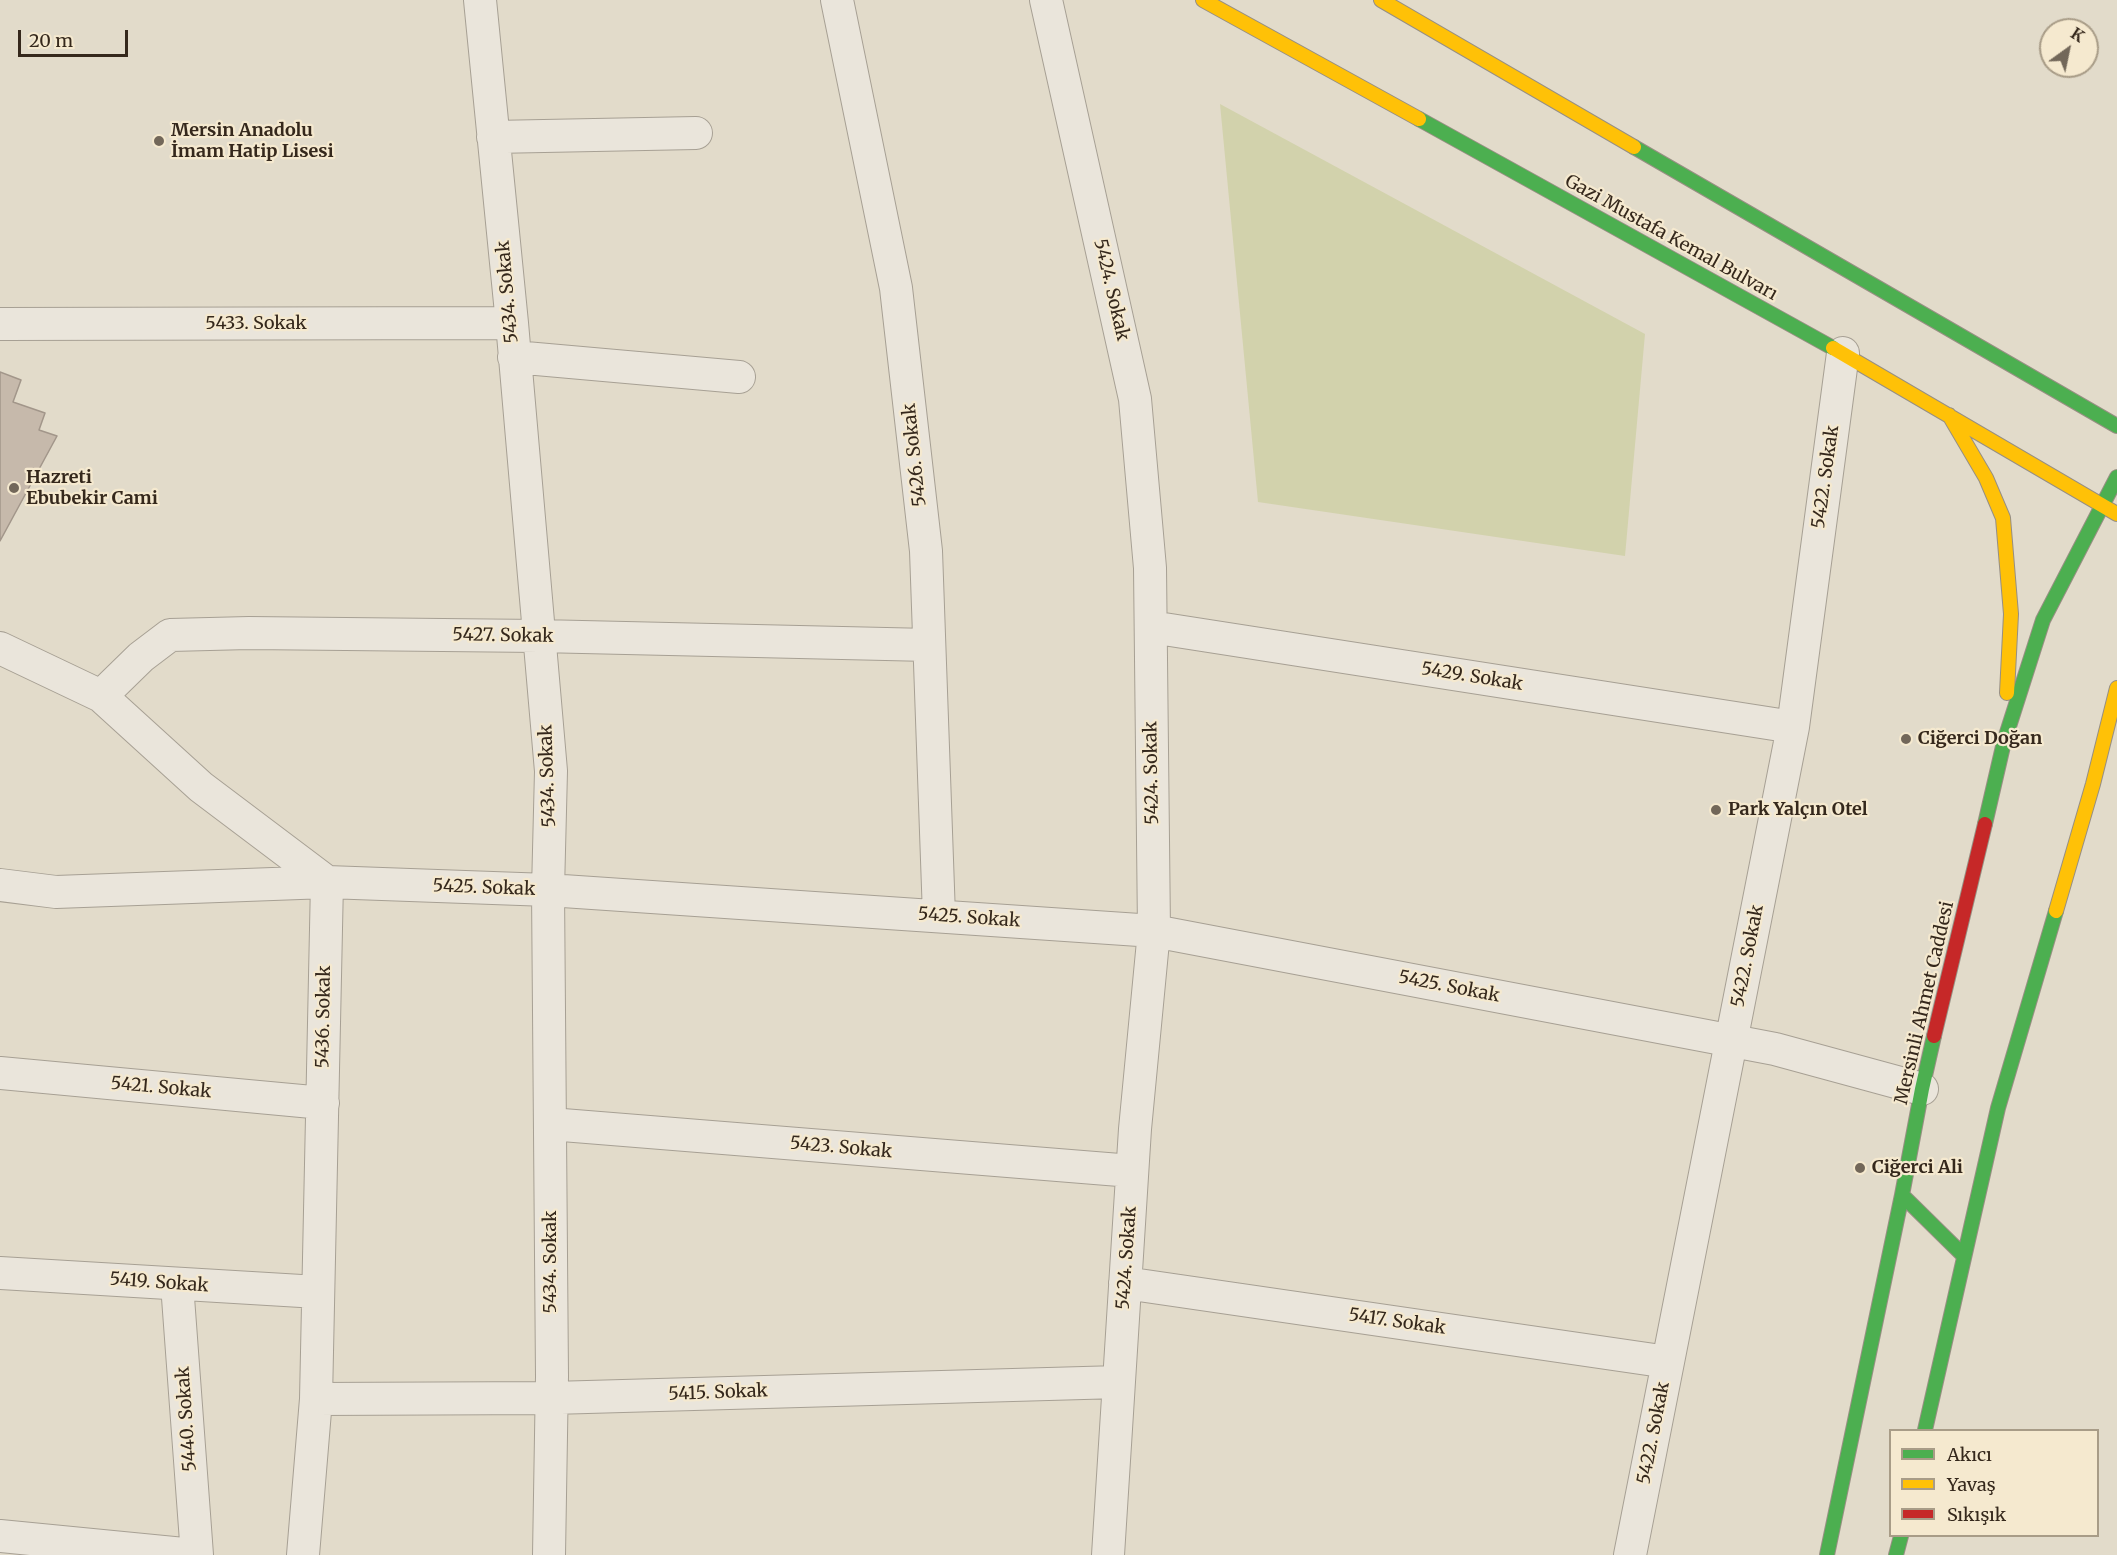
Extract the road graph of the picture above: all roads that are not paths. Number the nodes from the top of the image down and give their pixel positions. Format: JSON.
{"nodes":[{"id":1,"x":480,"y":0,"type":"edge"},
{"id":2,"x":837,"y":0,"type":"edge"},
{"id":3,"x":1046,"y":0,"type":"edge"},
{"id":4,"x":1203,"y":0,"type":"edge"},
{"id":5,"x":1381,"y":0,"type":"edge"},
{"id":6,"x":696,"y":133,"type":"dead end"},
{"id":7,"x":493,"y":137,"type":"junction"},
{"id":8,"x":512,"y":323,"type":"junction"},
{"id":9,"x":0,"y":324,"type":"edge"},
{"id":10,"x":1843,"y":353,"type":"junction"},
{"id":11,"x":514,"y":357,"type":"junction"},
{"id":12,"x":739,"y":377,"type":"dead end"},
{"id":13,"x":1949,"y":415,"type":"junction"},
{"id":14,"x":2117,"y":426,"type":"edge"},
{"id":15,"x":2117,"y":477,"type":"edge"},
{"id":16,"x":2102,"y":504,"type":"junction"},
{"id":17,"x":2117,"y":514,"type":"edge"},
{"id":18,"x":1151,"y":627,"type":"junction"},
{"id":19,"x":539,"y":636,"type":"junction"},
{"id":20,"x":929,"y":645,"type":"junction"},
{"id":21,"x":0,"y":648,"type":"edge"},
{"id":22,"x":2117,"y":688,"type":"edge"},
{"id":23,"x":101,"y":696,"type":"junction"},
{"id":24,"x":1793,"y":727,"type":"junction"},
{"id":25,"x":2004,"y":742,"type":"junction"},
{"id":26,"x":2117,"y":746,"type":"edge"},
{"id":27,"x":2093,"y":784,"type":"junction"},
{"id":28,"x":327,"y":882,"type":"junction"},
{"id":29,"x":0,"y":885,"type":"edge"},
{"id":30,"x":548,"y":890,"type":"junction"},
{"id":31,"x":939,"y":916,"type":"junction"},
{"id":32,"x":1154,"y":931,"type":"junction"},
{"id":33,"x":1731,"y":1041,"type":"junction"},
{"id":34,"x":0,"y":1073,"type":"edge"},
{"id":35,"x":1922,"y":1089,"type":"junction"},
{"id":36,"x":322,"y":1103,"type":"junction"},
{"id":37,"x":550,"y":1124,"type":"junction"},
{"id":38,"x":1132,"y":1171,"type":"junction"},
{"id":39,"x":1902,"y":1195,"type":"junction"},
{"id":40,"x":1964,"y":1256,"type":"junction"},
{"id":41,"x":0,"y":1273,"type":"edge"},
{"id":42,"x":1125,"y":1283,"type":"junction"},
{"id":43,"x":177,"y":1284,"type":"junction"},
{"id":44,"x":318,"y":1292,"type":"junction"},
{"id":45,"x":1668,"y":1362,"type":"junction"},
{"id":46,"x":1119,"y":1382,"type":"junction"},
{"id":47,"x":552,"y":1398,"type":"junction"},
{"id":48,"x":316,"y":1399,"type":"junction"},
{"id":49,"x":1925,"y":1429,"type":"edge"},
{"id":50,"x":0,"y":1536,"type":"edge"},
{"id":51,"x":1901,"y":1537,"type":"edge"},
{"id":52,"x":195,"y":1555,"type":"edge"},
{"id":53,"x":303,"y":1555,"type":"edge"},
{"id":54,"x":549,"y":1555,"type":"edge"},
{"id":55,"x":1108,"y":1555,"type":"edge"},
{"id":56,"x":1629,"y":1555,"type":"edge"},
{"id":57,"x":1827,"y":1555,"type":"edge"},
{"id":58,"x":1896,"y":1555,"type":"edge"}],
"edges":[{"from":1,"to":7,"type":"street","name":"5434. Sokak"},
{"from":2,"to":20,"type":"street","name":"5426. Sokak"},
{"from":3,"to":18,"type":"street","name":"5424. Sokak"},
{"from":4,"to":10,"type":"main road","name":"Gazi Mustafa Kemal Bulvarı"},
{"from":5,"to":14,"type":"main road"},
{"from":6,"to":7,"type":"street"},
{"from":7,"to":8,"type":"street","name":"5434. Sokak"},
{"from":8,"to":9,"type":"street","name":"5433. Sokak"},
{"from":8,"to":11,"type":"street","name":"5434. Sokak"},
{"from":10,"to":13,"type":"main road","name":"Gazi Mustafa Kemal Bulvarı"},
{"from":10,"to":24,"type":"street","name":"5422. Sokak"},
{"from":11,"to":12,"type":"street"},
{"from":11,"to":19,"type":"street","name":"5434. Sokak"},
{"from":13,"to":16,"type":"main road","name":"Gazi Mustafa Kemal Bulvarı"},
{"from":13,"to":25,"type":"main road"},
{"from":15,"to":16,"type":"main road","name":"Mersinli Ahmet Caddesi"},
{"from":16,"to":17,"type":"main road","name":"Gazi Mustafa Kemal Bulvarı"},
{"from":16,"to":25,"type":"main road","name":"Mersinli Ahmet Caddesi"},
{"from":18,"to":24,"type":"street","name":"5429. Sokak"},
{"from":18,"to":32,"type":"street","name":"5424. Sokak"},
{"from":19,"to":20,"type":"street","name":"5427. Sokak"},
{"from":19,"to":23,"type":"street","name":"5427. Sokak"},
{"from":19,"to":30,"type":"street","name":"5434. Sokak"},
{"from":20,"to":31,"type":"street","name":"5426. Sokak"},
{"from":21,"to":23,"type":"street"},
{"from":22,"to":27,"type":"main road"},
{"from":23,"to":28,"type":"street"},
{"from":24,"to":33,"type":"street","name":"5422. Sokak"},
{"from":25,"to":35,"type":"main road","name":"Mersinli Ahmet Caddesi"},
{"from":26,"to":27,"type":"main road"},
{"from":27,"to":40,"type":"main road"},
{"from":28,"to":29,"type":"street","name":"5425. Sokak"},
{"from":28,"to":30,"type":"street","name":"5425. Sokak"},
{"from":28,"to":36,"type":"street","name":"5436. Sokak"},
{"from":30,"to":31,"type":"street","name":"5425. Sokak"},
{"from":30,"to":37,"type":"street","name":"5434. Sokak"},
{"from":31,"to":32,"type":"street","name":"5425. Sokak"},
{"from":32,"to":33,"type":"street","name":"5425. Sokak"},
{"from":32,"to":38,"type":"street","name":"5424. Sokak"},
{"from":33,"to":35,"type":"street","name":"5425. Sokak"},
{"from":33,"to":45,"type":"street","name":"5422. Sokak"},
{"from":34,"to":36,"type":"street","name":"5421. Sokak"},
{"from":35,"to":39,"type":"main road","name":"Mersinli Ahmet Caddesi"},
{"from":36,"to":44,"type":"street","name":"5436. Sokak"},
{"from":37,"to":38,"type":"street","name":"5423. Sokak"},
{"from":37,"to":47,"type":"street","name":"5434. Sokak"},
{"from":38,"to":42,"type":"street","name":"5424. Sokak"},
{"from":39,"to":40,"type":"main road"},
{"from":39,"to":57,"type":"main road","name":"Mersinli Ahmet Caddesi"},
{"from":40,"to":49,"type":"main road"},
{"from":41,"to":43,"type":"street","name":"5419. Sokak"},
{"from":42,"to":45,"type":"street","name":"5417. Sokak"},
{"from":42,"to":46,"type":"street","name":"5424. Sokak"},
{"from":43,"to":44,"type":"street","name":"5419. Sokak"},
{"from":43,"to":52,"type":"street","name":"5440. Sokak"},
{"from":44,"to":48,"type":"street","name":"5436. Sokak"},
{"from":45,"to":56,"type":"street","name":"5422. Sokak"},
{"from":46,"to":47,"type":"street","name":"5415. Sokak"},
{"from":46,"to":55,"type":"street","name":"5424. Sokak"},
{"from":47,"to":48,"type":"street","name":"5415. Sokak"},
{"from":47,"to":54,"type":"street","name":"5434. Sokak"},
{"from":48,"to":53,"type":"street","name":"5436. Sokak"},
{"from":50,"to":52,"type":"street"},
{"from":51,"to":58,"type":"main road"}]}
